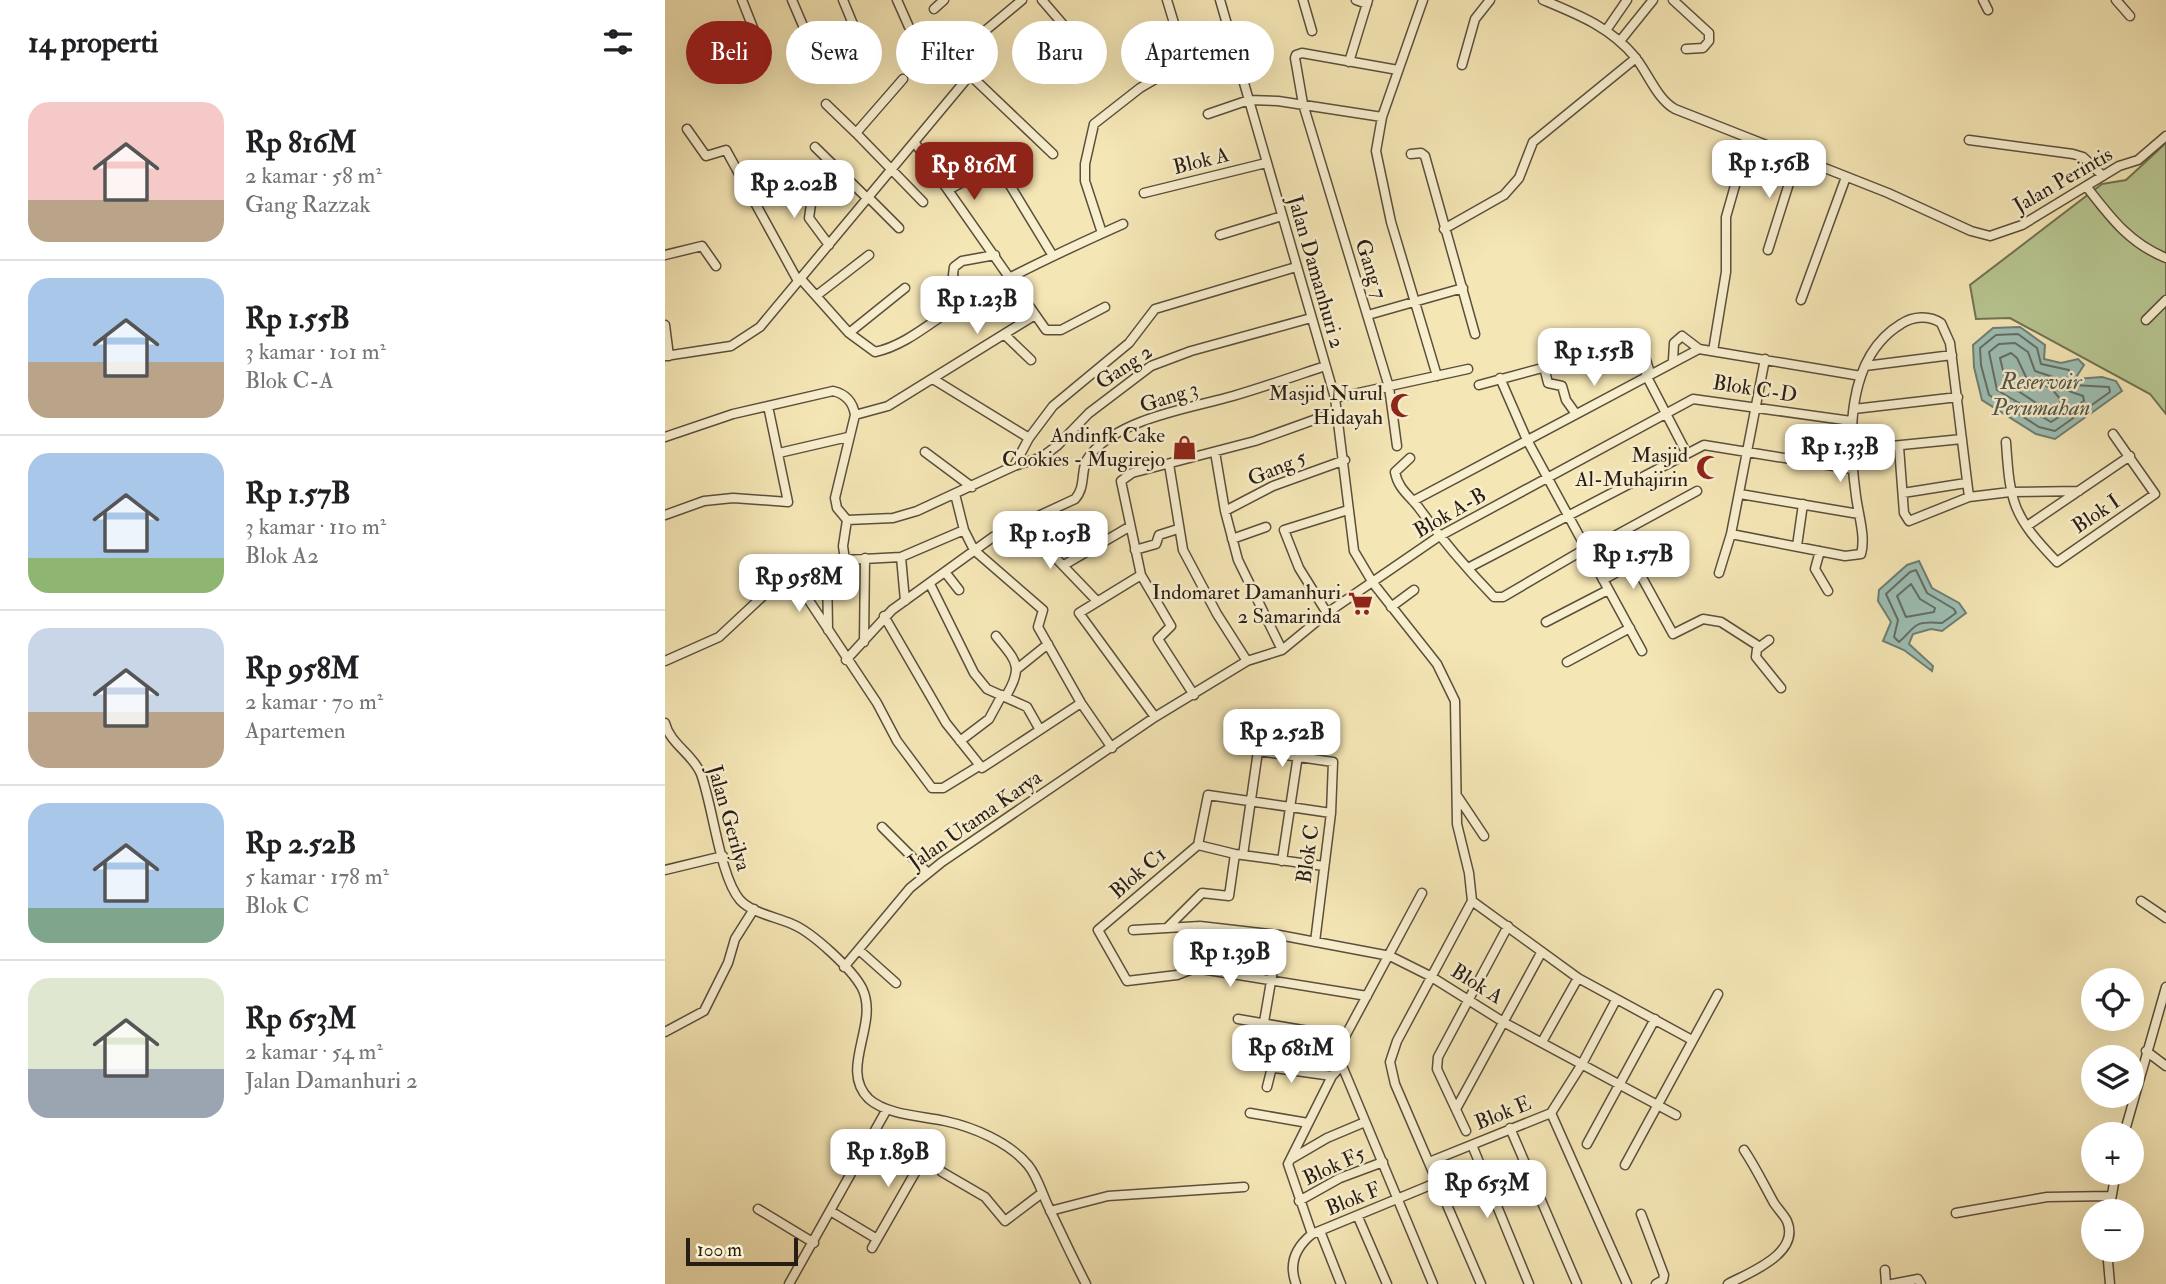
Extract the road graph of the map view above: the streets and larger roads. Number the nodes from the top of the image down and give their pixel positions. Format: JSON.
{"nodes":[{"id":1,"x":743,"y":0,"type":"edge"},
{"id":2,"x":792,"y":0,"type":"edge"},
{"id":3,"x":843,"y":0,"type":"edge"},
{"id":4,"x":897,"y":0,"type":"edge"},
{"id":5,"x":944,"y":0,"type":"edge"},
{"id":6,"x":1023,"y":0,"type":"edge"},
{"id":7,"x":1042,"y":0,"type":"edge"},
{"id":8,"x":1167,"y":0,"type":"edge"},
{"id":9,"x":1220,"y":0,"type":"edge"},
{"id":10,"x":1303,"y":0,"type":"edge"},
{"id":11,"x":1356,"y":0,"type":"edge"},
{"id":12,"x":1423,"y":0,"type":"edge"},
{"id":13,"x":1490,"y":0,"type":"edge"},
{"id":14,"x":1543,"y":0,"type":"edge"},
{"id":15,"x":1627,"y":0,"type":"edge"},
{"id":16,"x":1653,"y":0,"type":"edge"},
{"id":17,"x":1673,"y":0,"type":"edge"},
{"id":18,"x":1983,"y":0,"type":"edge"},
{"id":19,"x":2116,"y":0,"type":"edge"},
{"id":20,"x":1368,"y":2,"type":"edge"},
{"id":21,"x":934,"y":9,"type":"dead end"},
{"id":22,"x":1988,"y":10,"type":"dead end"},
{"id":23,"x":2130,"y":16,"type":"dead end"},
{"id":24,"x":751,"y":21,"type":"edge"},
{"id":25,"x":801,"y":21,"type":"edge"},
{"id":26,"x":852,"y":21,"type":"edge"},
{"id":27,"x":907,"y":21,"type":"edge"},
{"id":28,"x":996,"y":21,"type":"edge"},
{"id":29,"x":1060,"y":21,"type":"edge"},
{"id":30,"x":1173,"y":21,"type":"edge"},
{"id":31,"x":1226,"y":21,"type":"edge"},
{"id":32,"x":1607,"y":29,"type":"junction"},
{"id":33,"x":1312,"y":31,"type":"dead end"},
{"id":34,"x":1620,"y":41,"type":"junction"},
{"id":35,"x":1686,"y":48,"type":"dead end"},
{"id":36,"x":1636,"y":58,"type":"junction"},
{"id":37,"x":1349,"y":62,"type":"junction"},
{"id":38,"x":1462,"y":65,"type":"dead end"},
{"id":39,"x":1398,"y":70,"type":"junction"},
{"id":40,"x":899,"y":84,"type":"edge"},
{"id":41,"x":963,"y":84,"type":"edge"},
{"id":42,"x":979,"y":84,"type":"edge"},
{"id":43,"x":1149,"y":84,"type":"edge"},
{"id":44,"x":1244,"y":84,"type":"edge"},
{"id":45,"x":1249,"y":100,"type":"junction"},
{"id":46,"x":826,"y":104,"type":"dead end"},
{"id":47,"x":1303,"y":104,"type":"junction"},
{"id":48,"x":1208,"y":114,"type":"dead end"},
{"id":49,"x":1383,"y":117,"type":"junction"},
{"id":50,"x":687,"y":128,"type":"dead end"},
{"id":51,"x":856,"y":133,"type":"junction"},
{"id":52,"x":2166,"y":136,"type":"edge"},
{"id":53,"x":1748,"y":140,"type":"junction"},
{"id":54,"x":1969,"y":140,"type":"dead end"},
{"id":55,"x":915,"y":143,"type":"junction"},
{"id":56,"x":815,"y":147,"type":"dead end"},
{"id":57,"x":1053,"y":154,"type":"dead end"},
{"id":58,"x":1411,"y":154,"type":"dead end"},
{"id":59,"x":1797,"y":158,"type":"junction"},
{"id":60,"x":1266,"y":163,"type":"junction"},
{"id":61,"x":892,"y":170,"type":"junction"},
{"id":62,"x":2103,"y":176,"type":"junction"},
{"id":63,"x":1846,"y":177,"type":"junction"},
{"id":64,"x":2087,"y":186,"type":"junction"},
{"id":65,"x":948,"y":190,"type":"junction"},
{"id":66,"x":1144,"y":193,"type":"dead end"},
{"id":67,"x":820,"y":195,"type":"dead end"},
{"id":68,"x":868,"y":198,"type":"junction"},
{"id":69,"x":923,"y":202,"type":"dead end"},
{"id":70,"x":1282,"y":216,"type":"junction"},
{"id":71,"x":1123,"y":224,"type":"dead end"},
{"id":72,"x":898,"y":228,"type":"dead end"},
{"id":73,"x":1444,"y":229,"type":"junction"},
{"id":74,"x":1102,"y":233,"type":"junction"},
{"id":75,"x":1220,"y":235,"type":"dead end"},
{"id":76,"x":829,"y":244,"type":"junction"},
{"id":77,"x":1768,"y":250,"type":"dead end"},
{"id":78,"x":665,"y":255,"type":"edge"},
{"id":79,"x":869,"y":255,"type":"dead end"},
{"id":80,"x":995,"y":255,"type":"junction"},
{"id":81,"x":1053,"y":256,"type":"junction"},
{"id":82,"x":2166,"y":258,"type":"edge"},
{"id":83,"x":716,"y":265,"type":"dead end"},
{"id":84,"x":1296,"y":267,"type":"junction"},
{"id":85,"x":1010,"y":277,"type":"junction"},
{"id":86,"x":799,"y":279,"type":"junction"},
{"id":87,"x":905,"y":288,"type":"dead end"},
{"id":88,"x":1463,"y":288,"type":"junction"},
{"id":89,"x":816,"y":296,"type":"junction"},
{"id":90,"x":1801,"y":300,"type":"dead end"},
{"id":91,"x":2166,"y":300,"type":"edge"},
{"id":92,"x":961,"y":303,"type":"junction"},
{"id":93,"x":1416,"y":303,"type":"junction"},
{"id":94,"x":1105,"y":307,"type":"dead end"},
{"id":95,"x":1035,"y":315,"type":"junction"},
{"id":96,"x":1368,"y":315,"type":"junction"},
{"id":97,"x":1311,"y":318,"type":"junction"},
{"id":98,"x":2146,"y":320,"type":"dead end"},
{"id":99,"x":665,"y":325,"type":"edge"},
{"id":100,"x":849,"y":333,"type":"junction"},
{"id":101,"x":1475,"y":334,"type":"dead end"},
{"id":102,"x":1005,"y":335,"type":"junction"},
{"id":103,"x":1699,"y":349,"type":"junction"},
{"id":104,"x":1713,"y":351,"type":"junction"},
{"id":105,"x":1952,"y":355,"type":"junction"},
{"id":106,"x":667,"y":356,"type":"edge"},
{"id":107,"x":1765,"y":359,"type":"junction"},
{"id":108,"x":1031,"y":360,"type":"dead end"},
{"id":109,"x":1673,"y":360,"type":"junction"},
{"id":110,"x":1325,"y":366,"type":"junction"},
{"id":111,"x":1865,"y":366,"type":"junction"},
{"id":112,"x":1544,"y":367,"type":"junction"},
{"id":113,"x":1468,"y":369,"type":"dead end"},
{"id":114,"x":1648,"y":374,"type":"junction"},
{"id":115,"x":1437,"y":376,"type":"junction"},
{"id":116,"x":1861,"y":376,"type":"junction"},
{"id":117,"x":1500,"y":378,"type":"junction"},
{"id":118,"x":933,"y":379,"type":"junction"},
{"id":119,"x":1479,"y":385,"type":"dead end"},
{"id":120,"x":1389,"y":387,"type":"junction"},
{"id":121,"x":1958,"y":397,"type":"junction"},
{"id":122,"x":1335,"y":398,"type":"junction"},
{"id":123,"x":768,"y":406,"type":"junction"},
{"id":124,"x":1754,"y":408,"type":"junction"},
{"id":125,"x":1854,"y":409,"type":"junction"},
{"id":126,"x":1336,"y":412,"type":"junction"},
{"id":127,"x":1576,"y":414,"type":"junction"},
{"id":128,"x":1668,"y":414,"type":"junction"},
{"id":129,"x":855,"y":415,"type":"junction"},
{"id":130,"x":1850,"y":421,"type":"junction"},
{"id":131,"x":2113,"y":434,"type":"dead end"},
{"id":132,"x":665,"y":437,"type":"edge"},
{"id":133,"x":848,"y":437,"type":"junction"},
{"id":134,"x":1028,"y":438,"type":"junction"},
{"id":135,"x":1962,"y":439,"type":"junction"},
{"id":136,"x":1527,"y":440,"type":"junction"},
{"id":137,"x":2006,"y":442,"type":"dead end"},
{"id":138,"x":1397,"y":446,"type":"dead end"},
{"id":139,"x":1899,"y":447,"type":"junction"},
{"id":140,"x":1851,"y":450,"type":"junction"},
{"id":141,"x":925,"y":452,"type":"dead end"},
{"id":142,"x":1215,"y":452,"type":"junction"},
{"id":143,"x":1686,"y":452,"type":"junction"},
{"id":144,"x":1748,"y":452,"type":"junction"},
{"id":145,"x":779,"y":453,"type":"junction"},
{"id":146,"x":2130,"y":456,"type":"junction"},
{"id":147,"x":1410,"y":458,"type":"dead end"},
{"id":148,"x":1345,"y":460,"type":"junction"},
{"id":149,"x":1169,"y":464,"type":"junction"},
{"id":150,"x":1014,"y":466,"type":"junction"},
{"id":151,"x":1852,"y":469,"type":"junction"},
{"id":152,"x":1548,"y":478,"type":"junction"},
{"id":153,"x":1966,"y":483,"type":"junction"},
{"id":154,"x":972,"y":487,"type":"junction"},
{"id":155,"x":1697,"y":491,"type":"dead end"},
{"id":156,"x":2079,"y":491,"type":"junction"},
{"id":157,"x":2010,"y":492,"type":"junction"},
{"id":158,"x":1903,"y":493,"type":"junction"},
{"id":159,"x":955,"y":494,"type":"junction"},
{"id":160,"x":1740,"y":494,"type":"junction"},
{"id":161,"x":1969,"y":497,"type":"junction"},
{"id":162,"x":1413,"y":501,"type":"junction"},
{"id":163,"x":1803,"y":504,"type":"junction"},
{"id":164,"x":1349,"y":510,"type":"junction"},
{"id":165,"x":1225,"y":511,"type":"junction"},
{"id":166,"x":665,"y":514,"type":"edge"},
{"id":167,"x":1859,"y":514,"type":"junction"},
{"id":168,"x":1569,"y":516,"type":"junction"},
{"id":169,"x":848,"y":520,"type":"junction"},
{"id":170,"x":1023,"y":524,"type":"junction"},
{"id":171,"x":2027,"y":526,"type":"junction"},
{"id":172,"x":1129,"y":527,"type":"junction"},
{"id":173,"x":1266,"y":527,"type":"dead end"},
{"id":174,"x":1178,"y":529,"type":"junction"},
{"id":175,"x":964,"y":530,"type":"junction"},
{"id":176,"x":1618,"y":534,"type":"junction"},
{"id":177,"x":1731,"y":534,"type":"junction"},
{"id":178,"x":1438,"y":537,"type":"junction"},
{"id":179,"x":1232,"y":539,"type":"junction"},
{"id":180,"x":1664,"y":546,"type":"dead end"},
{"id":181,"x":1797,"y":546,"type":"junction"},
{"id":182,"x":974,"y":550,"type":"junction"},
{"id":183,"x":1135,"y":550,"type":"junction"},
{"id":184,"x":1586,"y":550,"type":"junction"},
{"id":185,"x":1820,"y":551,"type":"junction"},
{"id":186,"x":901,"y":557,"type":"junction"},
{"id":187,"x":865,"y":558,"type":"junction"},
{"id":188,"x":845,"y":560,"type":"junction"},
{"id":189,"x":1634,"y":563,"type":"junction"},
{"id":190,"x":1064,"y":565,"type":"junction"},
{"id":191,"x":827,"y":567,"type":"junction"},
{"id":192,"x":1468,"y":568,"type":"junction"},
{"id":193,"x":945,"y":572,"type":"junction"},
{"id":194,"x":1719,"y":573,"type":"dead end"},
{"id":195,"x":1141,"y":575,"type":"junction"},
{"id":196,"x":1603,"y":580,"type":"junction"},
{"id":197,"x":796,"y":581,"type":"junction"},
{"id":198,"x":1373,"y":583,"type":"junction"},
{"id":199,"x":930,"y":584,"type":"junction"},
{"id":200,"x":959,"y":590,"type":"dead end"},
{"id":201,"x":1414,"y":590,"type":"dead end"},
{"id":202,"x":1608,"y":590,"type":"junction"},
{"id":203,"x":1828,"y":591,"type":"dead end"},
{"id":204,"x":1096,"y":600,"type":"junction"},
{"id":205,"x":905,"y":601,"type":"junction"},
{"id":206,"x":1391,"y":607,"type":"junction"},
{"id":207,"x":1327,"y":613,"type":"junction"},
{"id":208,"x":884,"y":617,"type":"junction"},
{"id":209,"x":1546,"y":622,"type":"dead end"},
{"id":210,"x":1630,"y":628,"type":"junction"},
{"id":211,"x":828,"y":630,"type":"junction"},
{"id":212,"x":996,"y":636,"type":"dead end"},
{"id":213,"x":1769,"y":640,"type":"dead end"},
{"id":214,"x":865,"y":642,"type":"junction"},
{"id":215,"x":1048,"y":644,"type":"junction"},
{"id":216,"x":1760,"y":647,"type":"junction"},
{"id":217,"x":1282,"y":650,"type":"junction"},
{"id":218,"x":1642,"y":650,"type":"dead end"},
{"id":219,"x":846,"y":660,"type":"junction"},
{"id":220,"x":665,"y":661,"type":"edge"},
{"id":221,"x":1247,"y":662,"type":"junction"},
{"id":222,"x":1567,"y":662,"type":"dead end"},
{"id":223,"x":1017,"y":669,"type":"junction"},
{"id":224,"x":1781,"y":688,"type":"dead end"},
{"id":225,"x":1004,"y":695,"type":"junction"},
{"id":226,"x":1194,"y":695,"type":"junction"},
{"id":227,"x":1081,"y":703,"type":"junction"},
{"id":228,"x":1155,"y":717,"type":"junction"},
{"id":229,"x":665,"y":723,"type":"edge"},
{"id":230,"x":1040,"y":730,"type":"junction"},
{"id":231,"x":1301,"y":735,"type":"dead end"},
{"id":232,"x":960,"y":741,"type":"junction"},
{"id":233,"x":1112,"y":748,"type":"junction"},
{"id":234,"x":1299,"y":755,"type":"junction"},
{"id":235,"x":979,"y":766,"type":"junction"},
{"id":236,"x":1458,"y":797,"type":"junction"},
{"id":237,"x":1250,"y":802,"type":"junction"},
{"id":238,"x":1290,"y":808,"type":"junction"},
{"id":239,"x":1331,"y":813,"type":"junction"},
{"id":240,"x":882,"y":827,"type":"dead end"},
{"id":241,"x":1484,"y":836,"type":"dead end"},
{"id":242,"x":1198,"y":845,"type":"junction"},
{"id":243,"x":1239,"y":855,"type":"junction"},
{"id":244,"x":723,"y":856,"type":"junction"},
{"id":245,"x":1282,"y":861,"type":"junction"},
{"id":246,"x":1324,"y":866,"type":"junction"},
{"id":247,"x":665,"y":870,"type":"edge"},
{"id":248,"x":928,"y":873,"type":"junction"},
{"id":249,"x":1422,"y":893,"type":"dead end"},
{"id":250,"x":1472,"y":901,"type":"junction"},
{"id":251,"x":2141,"y":901,"type":"dead end"},
{"id":252,"x":754,"y":909,"type":"junction"},
{"id":253,"x":2166,"y":918,"type":"edge"},
{"id":254,"x":1200,"y":926,"type":"junction"},
{"id":255,"x":1508,"y":926,"type":"junction"},
{"id":256,"x":1168,"y":927,"type":"junction"},
{"id":257,"x":1133,"y":930,"type":"dead end"},
{"id":258,"x":1279,"y":935,"type":"junction"},
{"id":259,"x":1315,"y":942,"type":"junction"},
{"id":260,"x":859,"y":950,"type":"junction"},
{"id":261,"x":1541,"y":953,"type":"junction"},
{"id":262,"x":1389,"y":956,"type":"junction"},
{"id":263,"x":844,"y":967,"type":"junction"},
{"id":264,"x":1195,"y":968,"type":"junction"},
{"id":265,"x":1430,"y":976,"type":"junction"},
{"id":266,"x":1578,"y":978,"type":"junction"},
{"id":267,"x":1271,"y":981,"type":"junction"},
{"id":268,"x":896,"y":983,"type":"dead end"},
{"id":269,"x":2166,"y":992,"type":"edge"},
{"id":270,"x":1718,"y":994,"type":"dead end"},
{"id":271,"x":1367,"y":996,"type":"junction"},
{"id":272,"x":1616,"y":1000,"type":"junction"},
{"id":273,"x":1469,"y":1001,"type":"junction"},
{"id":274,"x":1238,"y":1018,"type":"dead end"},
{"id":275,"x":1655,"y":1019,"type":"junction"},
{"id":276,"x":1264,"y":1022,"type":"junction"},
{"id":277,"x":1505,"y":1023,"type":"junction"},
{"id":278,"x":665,"y":1032,"type":"edge"},
{"id":279,"x":1345,"y":1037,"type":"junction"},
{"id":280,"x":1692,"y":1040,"type":"junction"},
{"id":281,"x":1542,"y":1042,"type":"junction"},
{"id":282,"x":2146,"y":1051,"type":"junction"},
{"id":283,"x":1341,"y":1063,"type":"junction"},
{"id":284,"x":1581,"y":1064,"type":"junction"},
{"id":285,"x":2166,"y":1066,"type":"edge"},
{"id":286,"x":1272,"y":1067,"type":"junction"},
{"id":287,"x":1332,"y":1076,"type":"junction"},
{"id":288,"x":1620,"y":1085,"type":"junction"},
{"id":289,"x":1268,"y":1087,"type":"dead end"},
{"id":290,"x":1655,"y":1105,"type":"junction"},
{"id":291,"x":887,"y":1109,"type":"junction"},
{"id":292,"x":1456,"y":1109,"type":"junction"},
{"id":293,"x":1251,"y":1113,"type":"dead end"},
{"id":294,"x":1551,"y":1113,"type":"junction"},
{"id":295,"x":1676,"y":1115,"type":"dead end"},
{"id":296,"x":1365,"y":1122,"type":"junction"},
{"id":297,"x":2127,"y":1122,"type":"edge"},
{"id":298,"x":1308,"y":1123,"type":"junction"},
{"id":299,"x":1510,"y":1128,"type":"junction"},
{"id":300,"x":1466,"y":1131,"type":"dead end"},
{"id":301,"x":869,"y":1141,"type":"junction"},
{"id":302,"x":1472,"y":1144,"type":"junction"},
{"id":303,"x":1587,"y":1144,"type":"dead end"},
{"id":304,"x":1744,"y":1150,"type":"dead end"},
{"id":305,"x":1288,"y":1161,"type":"junction"},
{"id":306,"x":1429,"y":1162,"type":"junction"},
{"id":307,"x":1383,"y":1163,"type":"junction"},
{"id":308,"x":1625,"y":1165,"type":"dead end"},
{"id":309,"x":942,"y":1172,"type":"dead end"},
{"id":310,"x":1438,"y":1182,"type":"junction"},
{"id":311,"x":2113,"y":1185,"type":"edge"},
{"id":312,"x":1244,"y":1187,"type":"dead end"},
{"id":313,"x":1042,"y":1193,"type":"junction"},
{"id":314,"x":2111,"y":1196,"type":"junction"},
{"id":315,"x":2111,"y":1199,"type":"edge"},
{"id":316,"x":1397,"y":1200,"type":"junction"},
{"id":317,"x":1300,"y":1201,"type":"junction"},
{"id":318,"x":758,"y":1209,"type":"dead end"},
{"id":319,"x":1050,"y":1211,"type":"junction"},
{"id":320,"x":832,"y":1212,"type":"junction"},
{"id":321,"x":1956,"y":1213,"type":"dead end"},
{"id":322,"x":1641,"y":1214,"type":"dead end"},
{"id":323,"x":1358,"y":1217,"type":"junction"},
{"id":324,"x":1316,"y":1233,"type":"junction"},
{"id":325,"x":814,"y":1243,"type":"junction"},
{"id":326,"x":2108,"y":1262,"type":"edge"},
{"id":327,"x":1885,"y":1269,"type":"dead end"},
{"id":328,"x":1919,"y":1281,"type":"edge"},
{"id":329,"x":789,"y":1284,"type":"edge"},
{"id":330,"x":1086,"y":1284,"type":"edge"},
{"id":331,"x":1296,"y":1284,"type":"edge"},
{"id":332,"x":1341,"y":1284,"type":"edge"},
{"id":333,"x":1387,"y":1284,"type":"edge"},
{"id":334,"x":1433,"y":1284,"type":"edge"},
{"id":335,"x":1481,"y":1284,"type":"edge"},
{"id":336,"x":1529,"y":1284,"type":"edge"},
{"id":337,"x":1577,"y":1284,"type":"edge"},
{"id":338,"x":1627,"y":1284,"type":"edge"},
{"id":339,"x":1656,"y":1284,"type":"edge"},
{"id":340,"x":1728,"y":1284,"type":"edge"},
{"id":341,"x":1886,"y":1284,"type":"edge"},
{"id":342,"x":1892,"y":1284,"type":"edge"},
{"id":343,"x":2111,"y":1284,"type":"edge"}],
"edges":[{"from":1,"to":24,"type":"street"},
{"from":2,"to":25,"type":"street"},
{"from":3,"to":26,"type":"street"},
{"from":4,"to":27,"type":"street"},
{"from":5,"to":21,"type":"street"},
{"from":6,"to":28,"type":"street"},
{"from":7,"to":29,"type":"street"},
{"from":8,"to":30,"type":"street"},
{"from":9,"to":31,"type":"street","name":"Jalan Damanhuri 2"},
{"from":10,"to":33,"type":"street"},
{"from":11,"to":20,"type":"street"},
{"from":12,"to":39,"type":"street"},
{"from":13,"to":38,"type":"street"},
{"from":14,"to":32,"type":"street"},
{"from":15,"to":32,"type":"street"},
{"from":16,"to":34,"type":"street"},
{"from":17,"to":35,"type":"street"},
{"from":18,"to":22,"type":"street"},
{"from":19,"to":23,"type":"street"},
{"from":20,"to":37,"type":"street"},
{"from":32,"to":34,"type":"street"},
{"from":34,"to":36,"type":"street"},
{"from":36,"to":53,"type":"street"},
{"from":36,"to":73,"type":"street"},
{"from":37,"to":39,"type":"street"},
{"from":37,"to":47,"type":"street","name":"Gang 7"},
{"from":39,"to":49,"type":"street"},
{"from":40,"to":51,"type":"street"},
{"from":41,"to":55,"type":"street"},
{"from":42,"to":57,"type":"street"},
{"from":43,"to":74,"type":"street"},
{"from":44,"to":45,"type":"street","name":"Jalan Damanhuri 2"},
{"from":45,"to":47,"type":"street"},
{"from":45,"to":48,"type":"street"},
{"from":45,"to":60,"type":"street","name":"Jalan Damanhuri 2"},
{"from":46,"to":51,"type":"street"},
{"from":47,"to":49,"type":"street"},
{"from":47,"to":96,"type":"street","name":"Gang 7"},
{"from":49,"to":93,"type":"street"},
{"from":50,"to":86,"type":"street"},
{"from":51,"to":61,"type":"street"},
{"from":52,"to":62,"type":"street","name":"Jalan Perintis"},
{"from":53,"to":59,"type":"street"},
{"from":53,"to":104,"type":"street"},
{"from":54,"to":62,"type":"street"},
{"from":55,"to":61,"type":"street"},
{"from":55,"to":65,"type":"street"},
{"from":56,"to":68,"type":"street"},
{"from":58,"to":73,"type":"street"},
{"from":59,"to":63,"type":"street"},
{"from":59,"to":77,"type":"street"},
{"from":60,"to":66,"type":"street","name":"Blok A"},
{"from":60,"to":70,"type":"street","name":"Jalan Damanhuri 2"},
{"from":61,"to":68,"type":"street"},
{"from":61,"to":69,"type":"street"},
{"from":62,"to":64,"type":"street","name":"Jalan Perintis"},
{"from":63,"to":64,"type":"street","name":"Jalan Perintis"},
{"from":63,"to":90,"type":"street"},
{"from":64,"to":82,"type":"street"},
{"from":65,"to":80,"type":"street"},
{"from":65,"to":81,"type":"street"},
{"from":67,"to":76,"type":"street"},
{"from":68,"to":72,"type":"street"},
{"from":68,"to":76,"type":"street"},
{"from":70,"to":75,"type":"street"},
{"from":70,"to":84,"type":"street","name":"Jalan Damanhuri 2"},
{"from":71,"to":74,"type":"street"},
{"from":73,"to":88,"type":"street"},
{"from":74,"to":81,"type":"street"},
{"from":76,"to":86,"type":"street"},
{"from":78,"to":83,"type":"street"},
{"from":79,"to":89,"type":"street"},
{"from":80,"to":85,"type":"street"},
{"from":80,"to":92,"type":"street"},
{"from":81,"to":85,"type":"street"},
{"from":84,"to":97,"type":"street","name":"Jalan Damanhuri 2"},
{"from":84,"to":134,"type":"street"},
{"from":85,"to":92,"type":"street"},
{"from":85,"to":95,"type":"street"},
{"from":86,"to":89,"type":"street"},
{"from":86,"to":106,"type":"street"},
{"from":87,"to":100,"type":"street"},
{"from":88,"to":93,"type":"street"},
{"from":88,"to":101,"type":"street"},
{"from":89,"to":100,"type":"street"},
{"from":91,"to":98,"type":"street"},
{"from":92,"to":100,"type":"street"},
{"from":93,"to":96,"type":"street"},
{"from":93,"to":115,"type":"street"},
{"from":94,"to":95,"type":"street"},
{"from":95,"to":102,"type":"street"},
{"from":96,"to":120,"type":"street","name":"Gang 7"},
{"from":97,"to":110,"type":"street","name":"Jalan Damanhuri 2"},
{"from":97,"to":150,"type":"street","name":"Gang 2"},
{"from":99,"to":106,"type":"street"},
{"from":102,"to":108,"type":"street"},
{"from":102,"to":118,"type":"street"},
{"from":103,"to":104,"type":"street"},
{"from":103,"to":109,"type":"street"},
{"from":103,"to":109,"type":"street"},
{"from":104,"to":107,"type":"street"},
{"from":105,"to":111,"type":"street"},
{"from":105,"to":111,"type":"street"},
{"from":105,"to":121,"type":"street"},
{"from":107,"to":116,"type":"street"},
{"from":107,"to":124,"type":"street"},
{"from":109,"to":114,"type":"street"},
{"from":110,"to":122,"type":"street","name":"Jalan Damanhuri 2"},
{"from":110,"to":170,"type":"street","name":"Gang 3"},
{"from":111,"to":116,"type":"street"},
{"from":112,"to":114,"type":"street"},
{"from":112,"to":117,"type":"street"},
{"from":112,"to":127,"type":"street"},
{"from":113,"to":115,"type":"street"},
{"from":114,"to":127,"type":"street"},
{"from":114,"to":128,"type":"street"},
{"from":115,"to":120,"type":"street"},
{"from":116,"to":125,"type":"street"},
{"from":117,"to":119,"type":"street"},
{"from":117,"to":136,"type":"street"},
{"from":118,"to":129,"type":"street"},
{"from":118,"to":134,"type":"street"},
{"from":120,"to":122,"type":"street"},
{"from":120,"to":138,"type":"street","name":"Gang 7"},
{"from":121,"to":125,"type":"street"},
{"from":121,"to":135,"type":"street"},
{"from":122,"to":126,"type":"street","name":"Jalan Damanhuri 2"},
{"from":123,"to":129,"type":"street"},
{"from":123,"to":132,"type":"street"},
{"from":123,"to":145,"type":"street"},
{"from":124,"to":128,"type":"street","name":"Blok C-D"},
{"from":124,"to":130,"type":"street","name":"Blok C-D"},
{"from":124,"to":144,"type":"street"},
{"from":125,"to":130,"type":"street"},
{"from":126,"to":142,"type":"street"},
{"from":126,"to":148,"type":"street","name":"Jalan Damanhuri 2"},
{"from":127,"to":136,"type":"street"},
{"from":128,"to":143,"type":"street"},
{"from":128,"to":152,"type":"street","name":"Blok C-D"},
{"from":129,"to":133,"type":"street"},
{"from":130,"to":140,"type":"street"},
{"from":131,"to":146,"type":"street","name":"Blok I"},
{"from":133,"to":145,"type":"street"},
{"from":133,"to":169,"type":"street"},
{"from":134,"to":150,"type":"street"},
{"from":135,"to":139,"type":"street"},
{"from":135,"to":153,"type":"street"},
{"from":136,"to":152,"type":"street"},
{"from":136,"to":162,"type":"street"},
{"from":137,"to":157,"type":"street"},
{"from":139,"to":140,"type":"street"},
{"from":139,"to":158,"type":"street"},
{"from":140,"to":151,"type":"street"},
{"from":141,"to":154,"type":"street"},
{"from":142,"to":149,"type":"street"},
{"from":142,"to":165,"type":"street"},
{"from":143,"to":144,"type":"street"},
{"from":143,"to":168,"type":"street"},
{"from":144,"to":151,"type":"street"},
{"from":144,"to":160,"type":"street"},
{"from":145,"to":166,"type":"street"},
{"from":146,"to":156,"type":"street","name":"Blok I"},
{"from":146,"to":171,"type":"street","name":"Blok I"},
{"from":147,"to":162,"type":"street"},
{"from":148,"to":164,"type":"street","name":"Jalan Damanhuri 2"},
{"from":148,"to":165,"type":"street","name":"Gang 5"},
{"from":149,"to":172,"type":"street"},
{"from":149,"to":174,"type":"street"},
{"from":150,"to":154,"type":"street","name":"Gang 2"},
{"from":151,"to":167,"type":"street"},
{"from":152,"to":168,"type":"street"},
{"from":152,"to":178,"type":"street","name":"Blok A-B"},
{"from":153,"to":158,"type":"street"},
{"from":153,"to":161,"type":"street"},
{"from":154,"to":159,"type":"street","name":"Gang 2"},
{"from":155,"to":176,"type":"street"},
{"from":156,"to":157,"type":"street"},
{"from":156,"to":171,"type":"street","name":"Blok I"},
{"from":157,"to":161,"type":"street"},
{"from":157,"to":171,"type":"street","name":"Blok I"},
{"from":158,"to":161,"type":"street"},
{"from":159,"to":169,"type":"street","name":"Gang 2"},
{"from":159,"to":175,"type":"street"},
{"from":160,"to":163,"type":"street"},
{"from":160,"to":177,"type":"street"},
{"from":162,"to":178,"type":"street"},
{"from":163,"to":167,"type":"street"},
{"from":163,"to":181,"type":"street"},
{"from":164,"to":198,"type":"street","name":"Jalan Damanhuri 2"},
{"from":164,"to":207,"type":"street"},
{"from":165,"to":179,"type":"street"},
{"from":167,"to":185,"type":"street"},
{"from":168,"to":184,"type":"street"},
{"from":168,"to":192,"type":"street"},
{"from":169,"to":188,"type":"street"},
{"from":170,"to":182,"type":"street","name":"Gang 3"},
{"from":170,"to":190,"type":"street"},
{"from":172,"to":183,"type":"street"},
{"from":172,"to":190,"type":"street"},
{"from":173,"to":179,"type":"street"},
{"from":174,"to":183,"type":"street"},
{"from":174,"to":221,"type":"street"},
{"from":175,"to":182,"type":"street"},
{"from":175,"to":186,"type":"street"},
{"from":176,"to":184,"type":"street"},
{"from":176,"to":189,"type":"street"},
{"from":177,"to":181,"type":"street"},
{"from":177,"to":194,"type":"street"},
{"from":178,"to":192,"type":"street"},
{"from":178,"to":198,"type":"street","name":"Blok A-B"},
{"from":179,"to":217,"type":"street"},
{"from":180,"to":189,"type":"street"},
{"from":181,"to":185,"type":"street"},
{"from":182,"to":193,"type":"street","name":"Gang 3"},
{"from":182,"to":215,"type":"street"},
{"from":183,"to":195,"type":"street"},
{"from":184,"to":192,"type":"street"},
{"from":184,"to":196,"type":"street"},
{"from":185,"to":203,"type":"street"},
{"from":186,"to":187,"type":"street"},
{"from":186,"to":205,"type":"street"},
{"from":187,"to":188,"type":"street"},
{"from":187,"to":214,"type":"street"},
{"from":188,"to":191,"type":"street"},
{"from":189,"to":196,"type":"street"},
{"from":189,"to":216,"type":"street"},
{"from":190,"to":204,"type":"street"},
{"from":191,"to":197,"type":"street"},
{"from":191,"to":211,"type":"street"},
{"from":193,"to":199,"type":"street","name":"Gang 3"},
{"from":193,"to":200,"type":"street"},
{"from":195,"to":204,"type":"street"},
{"from":195,"to":226,"type":"street"},
{"from":196,"to":202,"type":"street"},
{"from":197,"to":211,"type":"street"},
{"from":197,"to":220,"type":"street"},
{"from":198,"to":206,"type":"street","name":"Jalan Damanhuri 2"},
{"from":198,"to":207,"type":"street","name":"Blok A-B"},
{"from":199,"to":205,"type":"street","name":"Gang 3"},
{"from":199,"to":225,"type":"street"},
{"from":201,"to":206,"type":"street"},
{"from":202,"to":209,"type":"street"},
{"from":202,"to":210,"type":"street"},
{"from":204,"to":228,"type":"street"},
{"from":205,"to":208,"type":"street","name":"Gang 3"},
{"from":206,"to":236,"type":"street","name":"Jalan Damanhuri 2"},
{"from":207,"to":217,"type":"street","name":"Blok A-B"},
{"from":208,"to":214,"type":"street","name":"Gang 3"},
{"from":208,"to":232,"type":"street"},
{"from":210,"to":218,"type":"street"},
{"from":210,"to":222,"type":"street"},
{"from":211,"to":219,"type":"street"},
{"from":212,"to":223,"type":"street"},
{"from":213,"to":216,"type":"street"},
{"from":214,"to":219,"type":"street","name":"Gang 3"},
{"from":215,"to":223,"type":"street"},
{"from":215,"to":227,"type":"street"},
{"from":216,"to":224,"type":"street"},
{"from":217,"to":221,"type":"street","name":"Jalan Utama Karya"},
{"from":219,"to":235,"type":"street"},
{"from":221,"to":226,"type":"street","name":"Jalan Utama Karya"},
{"from":223,"to":225,"type":"street"},
{"from":225,"to":230,"type":"street"},
{"from":225,"to":232,"type":"street"},
{"from":226,"to":228,"type":"street","name":"Jalan Utama Karya"},
{"from":227,"to":230,"type":"street"},
{"from":227,"to":233,"type":"street"},
{"from":228,"to":233,"type":"street","name":"Jalan Utama Karya"},
{"from":229,"to":244,"type":"street","name":"Jalan Gerilya"},
{"from":230,"to":235,"type":"street"},
{"from":231,"to":234,"type":"street"},
{"from":232,"to":235,"type":"street"},
{"from":233,"to":248,"type":"street","name":"Jalan Utama Karya"},
{"from":234,"to":237,"type":"street"},
{"from":234,"to":238,"type":"street"},
{"from":234,"to":239,"type":"street","name":"Blok C"},
{"from":236,"to":241,"type":"street"},
{"from":236,"to":250,"type":"street","name":"Jalan Damanhuri 2"},
{"from":237,"to":238,"type":"street"},
{"from":237,"to":242,"type":"street"},
{"from":237,"to":243,"type":"street"},
{"from":238,"to":239,"type":"street"},
{"from":238,"to":245,"type":"street"},
{"from":239,"to":246,"type":"street","name":"Blok C"},
{"from":240,"to":248,"type":"street"},
{"from":242,"to":243,"type":"street"},
{"from":242,"to":264,"type":"street","name":"Blok C1"},
{"from":243,"to":245,"type":"street"},
{"from":243,"to":256,"type":"street"},
{"from":244,"to":247,"type":"street"},
{"from":244,"to":252,"type":"street","name":"Jalan Gerilya"},
{"from":245,"to":246,"type":"street"},
{"from":246,"to":259,"type":"street","name":"Blok C"},
{"from":248,"to":260,"type":"street","name":"Jalan Utama Karya"},
{"from":249,"to":262,"type":"street"},
{"from":250,"to":255,"type":"street"},
{"from":250,"to":265,"type":"street"},
{"from":251,"to":253,"type":"street"},
{"from":252,"to":263,"type":"street","name":"Jalan Gerilya"},
{"from":252,"to":278,"type":"street"},
{"from":254,"to":256,"type":"street","name":"Blok A"},
{"from":254,"to":258,"type":"street","name":"Blok A"},
{"from":254,"to":264,"type":"street"},
{"from":255,"to":261,"type":"street"},
{"from":255,"to":273,"type":"street"},
{"from":256,"to":257,"type":"street","name":"Blok A"},
{"from":258,"to":259,"type":"street","name":"Blok A"},
{"from":258,"to":267,"type":"street"},
{"from":259,"to":262,"type":"street","name":"Blok A"},
{"from":260,"to":263,"type":"street","name":"Jalan Utama Karya"},
{"from":260,"to":268,"type":"street"},
{"from":261,"to":266,"type":"street"},
{"from":261,"to":277,"type":"street","name":"Blok A"},
{"from":262,"to":265,"type":"street","name":"Blok A"},
{"from":262,"to":271,"type":"street"},
{"from":263,"to":291,"type":"street","name":"Jalan Gerilya"},
{"from":264,"to":267,"type":"street"},
{"from":265,"to":273,"type":"street","name":"Blok A"},
{"from":265,"to":306,"type":"street"},
{"from":266,"to":272,"type":"street"},
{"from":266,"to":281,"type":"street"},
{"from":267,"to":271,"type":"street"},
{"from":267,"to":276,"type":"street"},
{"from":269,"to":282,"type":"street"},
{"from":270,"to":280,"type":"street"},
{"from":271,"to":279,"type":"street"},
{"from":272,"to":275,"type":"street"},
{"from":272,"to":284,"type":"street"},
{"from":273,"to":277,"type":"street","name":"Blok A"},
{"from":273,"to":292,"type":"street"},
{"from":274,"to":276,"type":"street"},
{"from":275,"to":280,"type":"street"},
{"from":275,"to":288,"type":"street"},
{"from":276,"to":279,"type":"street"},
{"from":276,"to":286,"type":"street"},
{"from":277,"to":281,"type":"street","name":"Blok A"},
{"from":277,"to":292,"type":"street"},
{"from":279,"to":283,"type":"street"},
{"from":280,"to":290,"type":"street"},
{"from":281,"to":284,"type":"street","name":"Blok A"},
{"from":282,"to":285,"type":"street"},
{"from":282,"to":297,"type":"street"},
{"from":283,"to":287,"type":"street"},
{"from":283,"to":296,"type":"street"},
{"from":284,"to":288,"type":"street","name":"Blok A"},
{"from":284,"to":294,"type":"street"},
{"from":286,"to":287,"type":"street"},
{"from":286,"to":289,"type":"street"},
{"from":287,"to":298,"type":"street"},
{"from":288,"to":290,"type":"street","name":"Blok A"},
{"from":288,"to":303,"type":"street"},
{"from":290,"to":295,"type":"street","name":"Blok A"},
{"from":290,"to":308,"type":"street"},
{"from":291,"to":301,"type":"street"},
{"from":291,"to":313,"type":"street","name":"Jalan Gerilya"},
{"from":292,"to":300,"type":"street"},
{"from":293,"to":298,"type":"street"},
{"from":294,"to":299,"type":"street","name":"Blok E"},
{"from":294,"to":338,"type":"street"},
{"from":296,"to":305,"type":"street"},
{"from":296,"to":307,"type":"street"},
{"from":298,"to":305,"type":"street"},
{"from":299,"to":302,"type":"street","name":"Blok E"},
{"from":299,"to":337,"type":"street"},
{"from":301,"to":320,"type":"street"},
{"from":301,"to":320,"type":"street"},
{"from":302,"to":306,"type":"street","name":"Blok E"},
{"from":302,"to":336,"type":"street"},
{"from":304,"to":340,"type":"street"},
{"from":305,"to":317,"type":"street"},
{"from":306,"to":310,"type":"street"},
{"from":307,"to":316,"type":"street"},
{"from":307,"to":317,"type":"street","name":"Blok F5"},
{"from":309,"to":313,"type":"street"},
{"from":310,"to":316,"type":"street","name":"Blok F"},
{"from":310,"to":335,"type":"street"},
{"from":311,"to":314,"type":"street"},
{"from":312,"to":319,"type":"street"},
{"from":313,"to":319,"type":"street","name":"Jalan Gerilya"},
{"from":314,"to":315,"type":"street"},
{"from":314,"to":321,"type":"street"},
{"from":316,"to":323,"type":"street","name":"Blok F"},
{"from":316,"to":334,"type":"street"},
{"from":317,"to":324,"type":"street"},
{"from":318,"to":325,"type":"street"},
{"from":319,"to":330,"type":"street","name":"Jalan Gerilya"},
{"from":320,"to":325,"type":"street"},
{"from":322,"to":339,"type":"street"},
{"from":323,"to":324,"type":"street","name":"Blok F"},
{"from":323,"to":333,"type":"street"},
{"from":324,"to":331,"type":"street"},
{"from":324,"to":332,"type":"street"},
{"from":325,"to":329,"type":"street"},
{"from":326,"to":343,"type":"street"},
{"from":327,"to":341,"type":"street"},
{"from":328,"to":342,"type":"street"}]}
